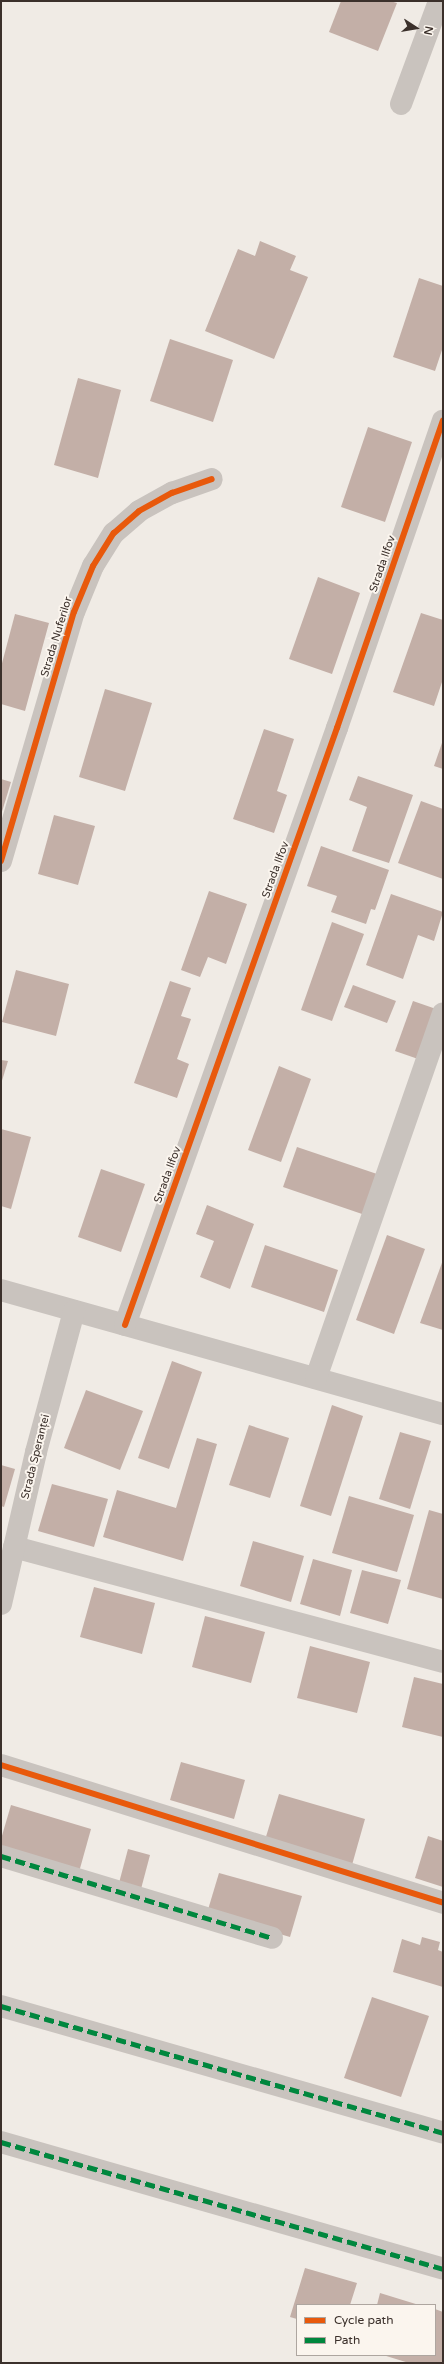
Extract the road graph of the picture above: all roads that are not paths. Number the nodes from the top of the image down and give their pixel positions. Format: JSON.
{"nodes":[{"id":1,"x":439,"y":1,"type":"edge"},
{"id":2,"x":400,"y":104,"type":"dead end"},
{"id":3,"x":443,"y":421,"type":"edge"},
{"id":4,"x":212,"y":479,"type":"dead end"},
{"id":5,"x":1,"y":861,"type":"edge"},
{"id":6,"x":443,"y":1014,"type":"edge"},
{"id":7,"x":1,"y":1290,"type":"edge"},
{"id":8,"x":74,"y":1311,"type":"junction"},
{"id":9,"x":125,"y":1325,"type":"junction"},
{"id":10,"x":316,"y":1378,"type":"junction"},
{"id":11,"x":443,"y":1414,"type":"edge"},
{"id":12,"x":14,"y":1547,"type":"junction"},
{"id":13,"x":1,"y":1604,"type":"edge"},
{"id":14,"x":443,"y":1662,"type":"edge"},
{"id":15,"x":1,"y":1765,"type":"edge"},
{"id":16,"x":1,"y":1856,"type":"edge"},
{"id":17,"x":443,"y":1903,"type":"edge"},
{"id":18,"x":272,"y":1938,"type":"dead end"},
{"id":19,"x":1,"y":2006,"type":"edge"},
{"id":20,"x":443,"y":2133,"type":"edge"},
{"id":21,"x":1,"y":2142,"type":"edge"},
{"id":22,"x":443,"y":2269,"type":"edge"}],
"edges":[{"from":1,"to":2,"type":"street"},
{"from":3,"to":9,"type":"street","name":"Strada Ilfov"},
{"from":4,"to":5,"type":"street","name":"Strada Nuferilor"},
{"from":6,"to":10,"type":"street"},
{"from":7,"to":8,"type":"street"},
{"from":8,"to":9,"type":"street"},
{"from":8,"to":12,"type":"street","name":"Strada Speranței"},
{"from":9,"to":10,"type":"street"},
{"from":10,"to":11,"type":"street"},
{"from":12,"to":13,"type":"street","name":"Strada Speranței"},
{"from":12,"to":14,"type":"street"},
{"from":15,"to":17,"type":"street"},
{"from":16,"to":18,"type":"street"},
{"from":19,"to":20,"type":"street"},
{"from":21,"to":22,"type":"street"}]}
